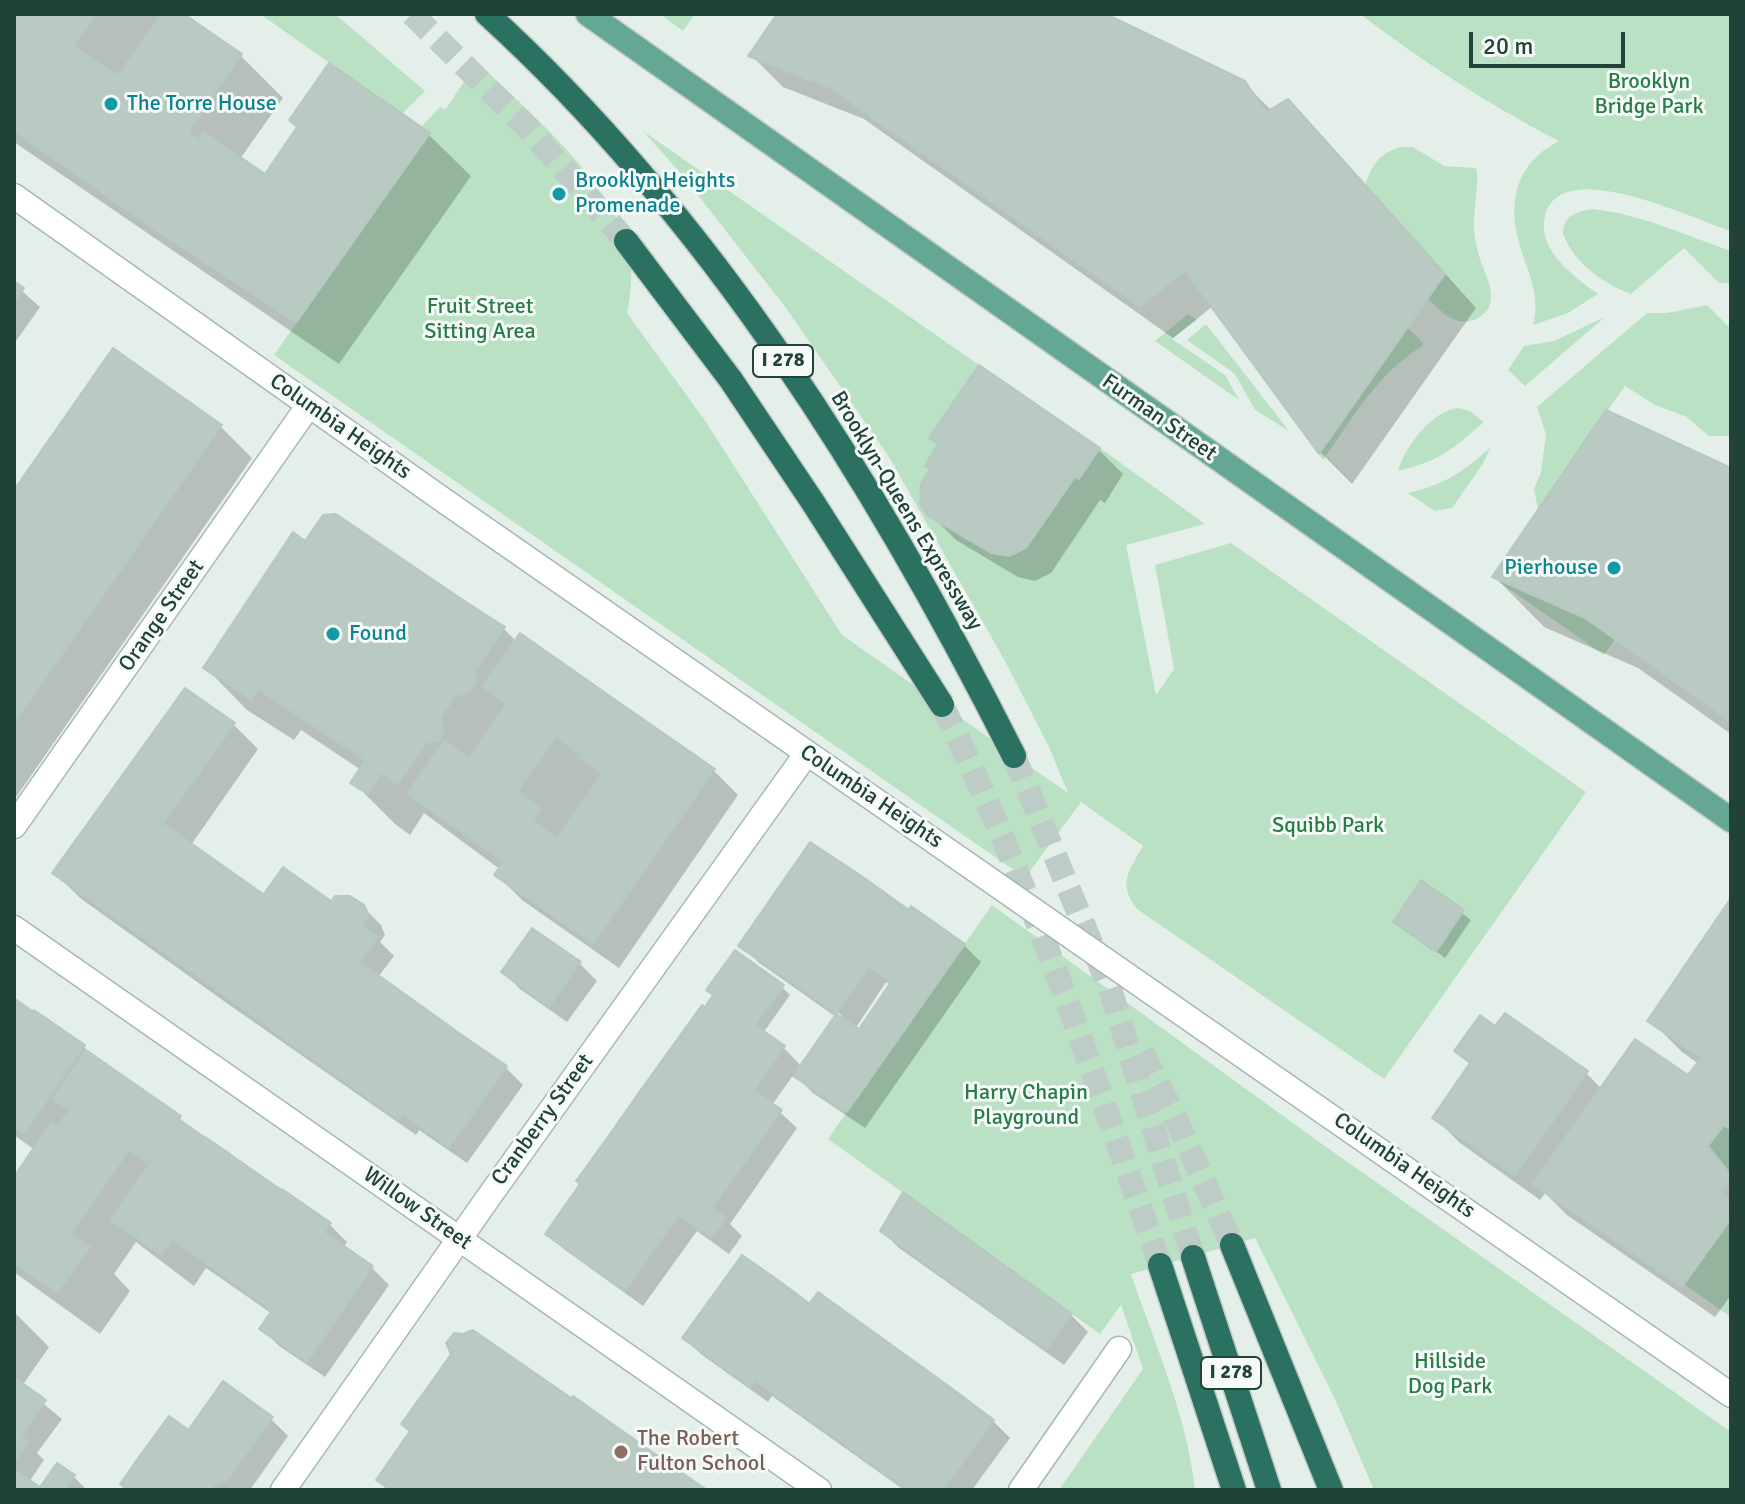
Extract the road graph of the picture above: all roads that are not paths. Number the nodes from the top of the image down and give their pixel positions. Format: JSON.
{"nodes":[{"id":1,"x":487,"y":14,"type":"edge"},
{"id":2,"x":588,"y":14,"type":"edge"},
{"id":3,"x":14,"y":196,"type":"edge"},
{"id":4,"x":626,"y":241,"type":"tunnel mouth"},
{"id":5,"x":309,"y":405,"type":"junction"},
{"id":6,"x":942,"y":705,"type":"tunnel mouth"},
{"id":7,"x":807,"y":753,"type":"junction"},
{"id":8,"x":1014,"y":756,"type":"tunnel mouth"},
{"id":9,"x":1731,"y":820,"type":"edge"},
{"id":10,"x":14,"y":826,"type":"edge"},
{"id":11,"x":14,"y":928,"type":"edge"},
{"id":12,"x":459,"y":1239,"type":"junction"},
{"id":13,"x":1232,"y":1245,"type":"tunnel mouth"},
{"id":14,"x":1193,"y":1257,"type":"tunnel mouth"},
{"id":15,"x":1160,"y":1265,"type":"tunnel mouth"},
{"id":16,"x":1119,"y":1349,"type":"dead end"},
{"id":17,"x":1731,"y":1395,"type":"edge"},
{"id":18,"x":1212,"y":1418,"type":"junction"},
{"id":19,"x":283,"y":1490,"type":"edge"},
{"id":20,"x":819,"y":1490,"type":"edge"},
{"id":21,"x":1021,"y":1490,"type":"edge"},
{"id":22,"x":1214,"y":1490,"type":"edge"},
{"id":23,"x":1234,"y":1490,"type":"edge"},
{"id":24,"x":1269,"y":1490,"type":"edge"},
{"id":25,"x":1331,"y":1490,"type":"edge"}],
"edges":[{"from":1,"to":8,"type":"highway","name":"Brooklyn-Queens Expressway","number":"I 278"},
{"from":2,"to":9,"type":"main road","name":"Furman Street"},
{"from":3,"to":5,"type":"street","name":"Columbia Heights"},
{"from":4,"to":6,"type":"highway","number":"I 278","bridge":true},
{"from":5,"to":7,"type":"street","name":"Columbia Heights"},
{"from":5,"to":10,"type":"street","name":"Orange Street"},
{"from":7,"to":12,"type":"street","name":"Cranberry Street"},
{"from":7,"to":17,"type":"street","name":"Columbia Heights"},
{"from":11,"to":12,"type":"street","name":"Willow Street"},
{"from":12,"to":19,"type":"street","name":"Cranberry Street"},
{"from":12,"to":20,"type":"street","name":"Willow Street"},
{"from":13,"to":25,"type":"highway"},
{"from":14,"to":24,"type":"highway","number":"I 278"},
{"from":15,"to":18,"type":"highway","number":"I 278"},
{"from":16,"to":21,"type":"street"},
{"from":18,"to":22,"type":"highway"},
{"from":18,"to":23,"type":"highway","number":"I 278"}]}
